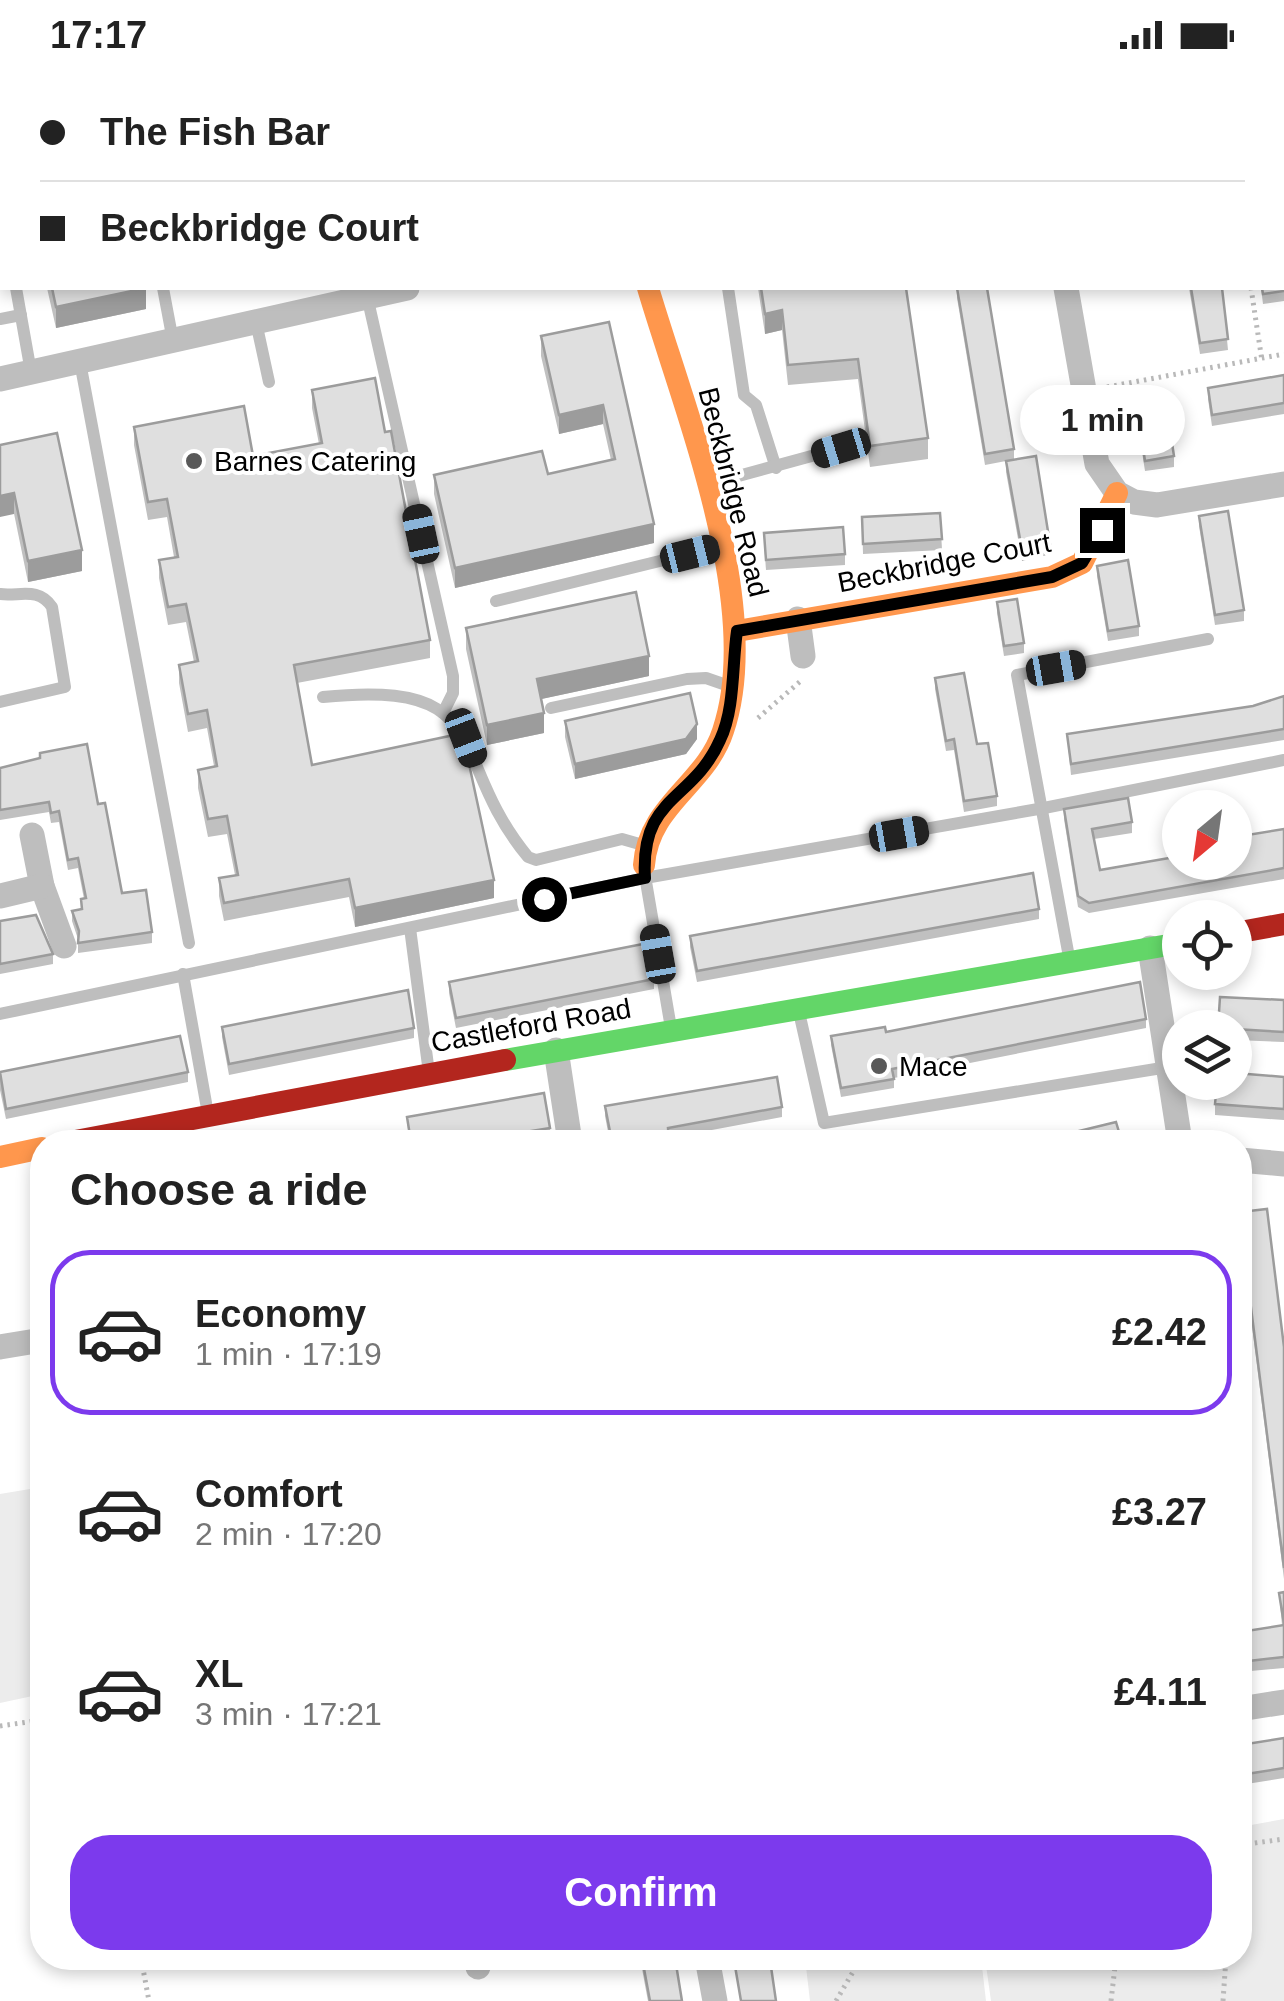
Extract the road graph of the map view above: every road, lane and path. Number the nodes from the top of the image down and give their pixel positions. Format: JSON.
{"nodes":[{"id":1,"x":16,"y":290,"type":"edge"},
{"id":2,"x":163,"y":290,"type":"edge"},
{"id":3,"x":396,"y":290,"type":"edge"},
{"id":4,"x":649,"y":290,"type":"edge"},
{"id":5,"x":728,"y":290,"type":"edge"},
{"id":6,"x":1066,"y":290,"type":"edge"},
{"id":7,"x":1251,"y":290,"type":"edge"},
{"id":8,"x":367,"y":296,"type":"junction"},
{"id":9,"x":21,"y":314,"type":"junction"},
{"id":10,"x":0,"y":319,"type":"edge"},
{"id":11,"x":256,"y":322,"type":"junction"},
{"id":12,"x":174,"y":341,"type":"junction"},
{"id":13,"x":1284,"y":354,"type":"edge"},
{"id":14,"x":80,"y":362,"type":"junction"},
{"id":15,"x":1262,"y":362,"type":"junction"},
{"id":16,"x":31,"y":372,"type":"junction"},
{"id":17,"x":0,"y":379,"type":"edge"},
{"id":18,"x":270,"y":382,"type":"dead end"},
{"id":19,"x":1084,"y":391,"type":"junction"},
{"id":20,"x":841,"y":448,"type":"dead end"},
{"id":21,"x":776,"y":468,"type":"junction"},
{"id":22,"x":705,"y":484,"type":"junction"},
{"id":23,"x":1284,"y":484,"type":"edge"},
{"id":24,"x":1118,"y":493,"type":"junction"},
{"id":25,"x":718,"y":547,"type":"junction"},
{"id":26,"x":0,"y":594,"type":"edge"},
{"id":27,"x":496,"y":601,"type":"dead end"},
{"id":28,"x":798,"y":620,"type":"junction"},
{"id":29,"x":737,"y":631,"type":"junction"},
{"id":30,"x":1208,"y":640,"type":"dead end"},
{"id":31,"x":803,"y":656,"type":"joint"},
{"id":32,"x":730,"y":686,"type":"junction"},
{"id":33,"x":323,"y":697,"type":"dead end"},
{"id":34,"x":0,"y":702,"type":"edge"},
{"id":35,"x":551,"y":708,"type":"dead end"},
{"id":36,"x":442,"y":713,"type":"junction"},
{"id":37,"x":751,"y":724,"type":"dead end"},
{"id":38,"x":1284,"y":760,"type":"edge"},
{"id":39,"x":1044,"y":808,"type":"junction"},
{"id":40,"x":32,"y":835,"type":"dead end"},
{"id":41,"x":644,"y":863,"type":"junction"},
{"id":42,"x":42,"y":886,"type":"junction"},
{"id":43,"x":0,"y":896,"type":"edge"},
{"id":44,"x":1284,"y":924,"type":"edge"},
{"id":45,"x":410,"y":928,"type":"junction"},
{"id":46,"x":1252,"y":930,"type":"edge"},
{"id":47,"x":189,"y":943,"type":"dead end"},
{"id":48,"x":64,"y":946,"type":"dead end"},
{"id":49,"x":1162,"y":946,"type":"edge"},
{"id":50,"x":1150,"y":948,"type":"junction"},
{"id":51,"x":1070,"y":964,"type":"junction"},
{"id":52,"x":183,"y":974,"type":"junction"},
{"id":53,"x":798,"y":1009,"type":"junction"},
{"id":54,"x":0,"y":1014,"type":"edge"},
{"id":55,"x":1162,"y":1027,"type":"edge"},
{"id":56,"x":672,"y":1031,"type":"junction"},
{"id":57,"x":556,"y":1050,"type":"junction"},
{"id":58,"x":1162,"y":1068,"type":"edge"},
{"id":59,"x":429,"y":1074,"type":"junction"},
{"id":60,"x":1173,"y":1100,"type":"edge"},
{"id":61,"x":208,"y":1116,"type":"junction"},
{"id":62,"x":134,"y":1130,"type":"edge"},
{"id":63,"x":568,"y":1130,"type":"edge"},
{"id":64,"x":1178,"y":1130,"type":"edge"},
{"id":65,"x":30,"y":1151,"type":"edge"},
{"id":66,"x":0,"y":1157,"type":"edge"},
{"id":67,"x":1252,"y":1161,"type":"edge"},
{"id":68,"x":1284,"y":1164,"type":"edge"},
{"id":69,"x":30,"y":1342,"type":"edge"},
{"id":70,"x":0,"y":1347,"type":"edge"},
{"id":71,"x":1284,"y":1702,"type":"edge"},
{"id":72,"x":1252,"y":1707,"type":"edge"},
{"id":73,"x":30,"y":1722,"type":"edge"},
{"id":74,"x":0,"y":1726,"type":"edge"},
{"id":75,"x":1284,"y":1839,"type":"edge"},
{"id":76,"x":1252,"y":1844,"type":"edge"},
{"id":77,"x":144,"y":1970,"type":"edge"},
{"id":78,"x":709,"y":1970,"type":"edge"},
{"id":79,"x":854,"y":1970,"type":"edge"},
{"id":80,"x":1115,"y":1970,"type":"edge"},
{"id":81,"x":1225,"y":1970,"type":"edge"},
{"id":82,"x":148,"y":2001,"type":"edge"},
{"id":83,"x":715,"y":2001,"type":"edge"},
{"id":84,"x":836,"y":2001,"type":"edge"},
{"id":85,"x":1111,"y":2001,"type":"edge"},
{"id":86,"x":1222,"y":2001,"type":"edge"}],
"edges":[{"from":1,"to":9,"type":"lane"},
{"from":2,"to":12,"type":"lane"},
{"from":3,"to":8,"type":"street"},
{"from":4,"to":22,"type":"street","name":"Beckbridge Road"},
{"from":5,"to":21,"type":"lane"},
{"from":6,"to":19,"type":"street"},
{"from":7,"to":15,"type":"path"},
{"from":8,"to":11,"type":"street"},
{"from":8,"to":36,"type":"lane"},
{"from":9,"to":10,"type":"lane"},
{"from":9,"to":16,"type":"lane"},
{"from":11,"to":12,"type":"street"},
{"from":11,"to":18,"type":"lane"},
{"from":12,"to":14,"type":"street"},
{"from":13,"to":15,"type":"path"},
{"from":14,"to":16,"type":"street"},
{"from":14,"to":47,"type":"lane"},
{"from":15,"to":19,"type":"path"},
{"from":16,"to":17,"type":"street"},
{"from":19,"to":24,"type":"street"},
{"from":20,"to":21,"type":"lane"},
{"from":21,"to":22,"type":"lane"},
{"from":22,"to":25,"type":"street","name":"Beckbridge Road"},
{"from":23,"to":24,"type":"street"},
{"from":24,"to":28,"type":"street","name":"Beckbridge Court"},
{"from":25,"to":27,"type":"lane"},
{"from":25,"to":29,"type":"street","name":"Beckbridge Road"},
{"from":26,"to":34,"type":"lane"},
{"from":28,"to":29,"type":"street","name":"Beckbridge Court"},
{"from":28,"to":31,"type":"street"},
{"from":29,"to":32,"type":"street","name":"Beckbridge Road"},
{"from":30,"to":39,"type":"lane"},
{"from":31,"to":37,"type":"path"},
{"from":32,"to":35,"type":"lane"},
{"from":32,"to":41,"type":"street","name":"Beckbridge Road"},
{"from":33,"to":36,"type":"lane"},
{"from":36,"to":41,"type":"lane"},
{"from":38,"to":39,"type":"lane"},
{"from":39,"to":41,"type":"lane"},
{"from":39,"to":51,"type":"lane"},
{"from":40,"to":42,"type":"street"},
{"from":41,"to":45,"type":"lane"},
{"from":41,"to":56,"type":"lane"},
{"from":42,"to":43,"type":"street"},
{"from":42,"to":48,"type":"street"},
{"from":44,"to":46,"type":"street"},
{"from":45,"to":52,"type":"lane"},
{"from":45,"to":59,"type":"lane"},
{"from":49,"to":50,"type":"street","name":"Castleford Road"},
{"from":50,"to":51,"type":"street","name":"Castleford Road"},
{"from":50,"to":55,"type":"street"},
{"from":51,"to":53,"type":"street","name":"Castleford Road"},
{"from":52,"to":54,"type":"lane"},
{"from":52,"to":61,"type":"lane"},
{"from":53,"to":56,"type":"street","name":"Castleford Road"},
{"from":53,"to":58,"type":"lane"},
{"from":56,"to":57,"type":"street","name":"Castleford Road"},
{"from":57,"to":59,"type":"street","name":"Castleford Road"},
{"from":57,"to":63,"type":"street"},
{"from":59,"to":61,"type":"street","name":"Castleford Road"},
{"from":60,"to":64,"type":"street"},
{"from":61,"to":62,"type":"street","name":"Castleford Road"},
{"from":65,"to":66,"type":"street"},
{"from":67,"to":68,"type":"street"},
{"from":69,"to":70,"type":"street"},
{"from":71,"to":72,"type":"street"},
{"from":73,"to":74,"type":"path"},
{"from":75,"to":76,"type":"path"},
{"from":77,"to":82,"type":"path"},
{"from":78,"to":83,"type":"street"},
{"from":79,"to":84,"type":"path"},
{"from":80,"to":85,"type":"path"},
{"from":81,"to":86,"type":"path"}]}
